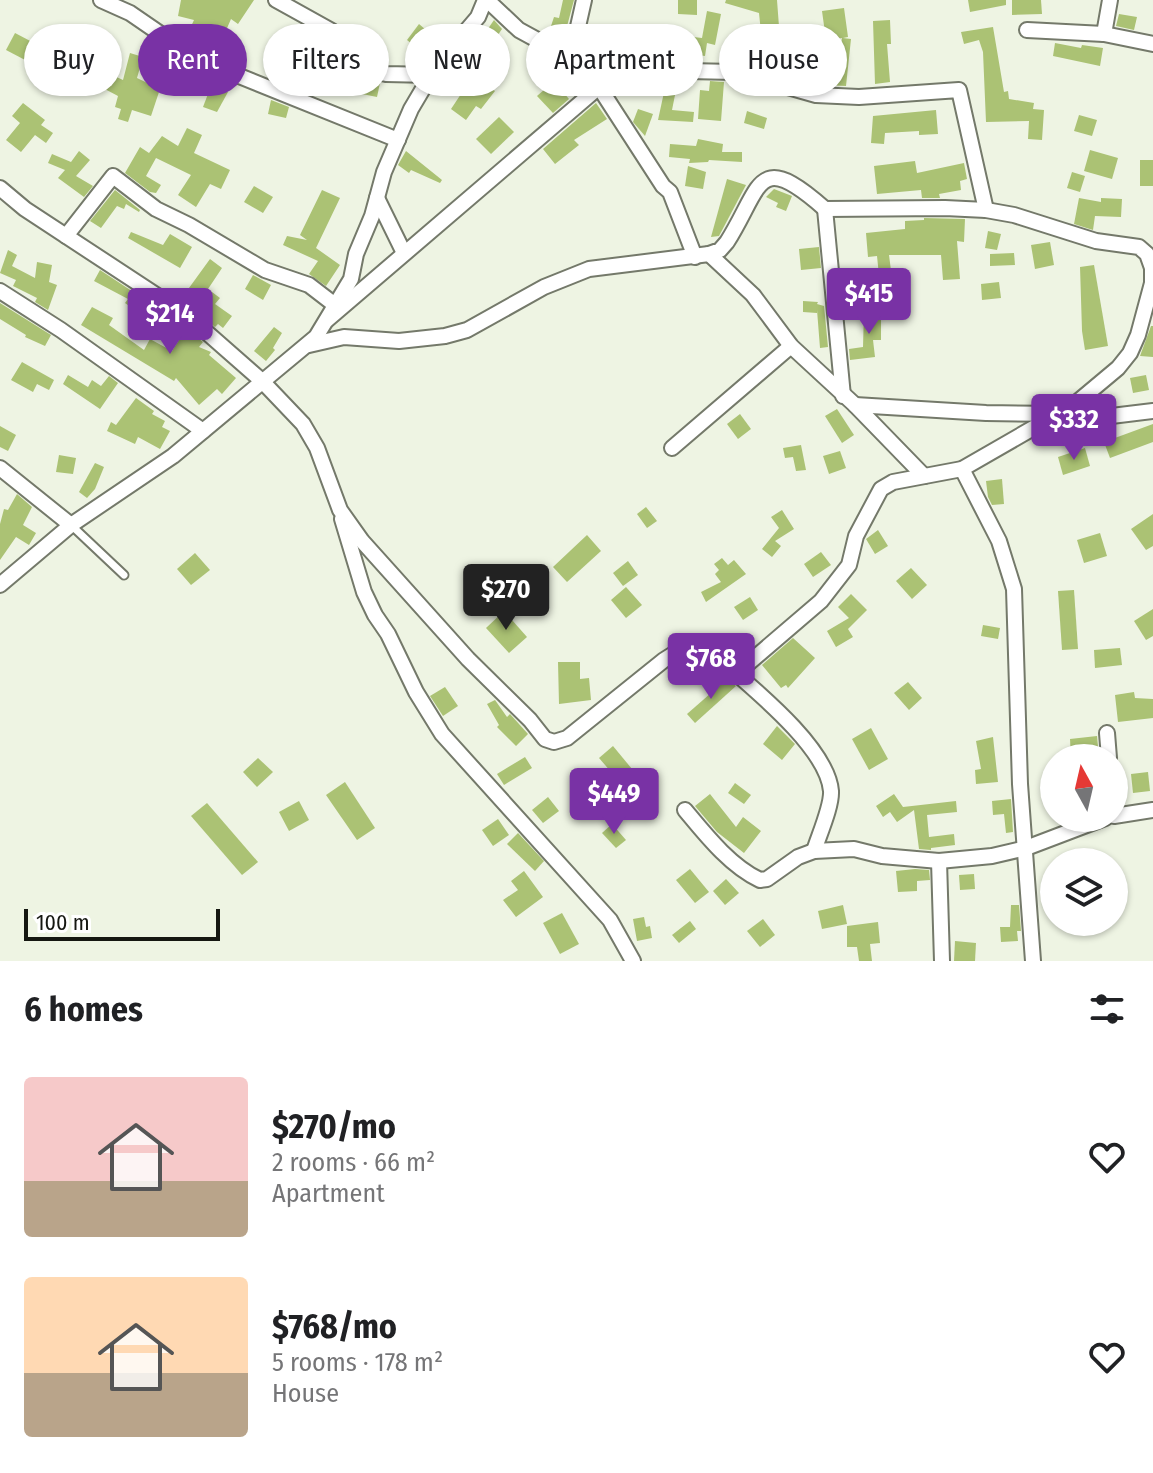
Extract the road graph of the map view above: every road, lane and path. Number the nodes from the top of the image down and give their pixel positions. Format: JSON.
{"nodes":[{"id":1,"x":101,"y":0,"type":"edge"},
{"id":2,"x":276,"y":0,"type":"edge"},
{"id":3,"x":486,"y":0,"type":"edge"},
{"id":4,"x":584,"y":0,"type":"edge"},
{"id":5,"x":1110,"y":0,"type":"edge"},
{"id":6,"x":472,"y":24,"type":"edge"},
{"id":7,"x":579,"y":24,"type":"edge"},
{"id":8,"x":1027,"y":30,"type":"dead end"},
{"id":9,"x":526,"y":34,"type":"edge"},
{"id":10,"x":1104,"y":34,"type":"junction"},
{"id":11,"x":1153,"y":44,"type":"edge"},
{"id":12,"x":703,"y":71,"type":"edge"},
{"id":13,"x":405,"y":74,"type":"edge"},
{"id":14,"x":419,"y":96,"type":"edge"},
{"id":15,"x":588,"y":96,"type":"edge"},
{"id":16,"x":605,"y":96,"type":"edge"},
{"id":17,"x":398,"y":140,"type":"junction"},
{"id":18,"x":0,"y":188,"type":"edge"},
{"id":19,"x":377,"y":198,"type":"junction"},
{"id":20,"x":825,"y":209,"type":"junction"},
{"id":21,"x":986,"y":210,"type":"junction"},
{"id":22,"x":66,"y":236,"type":"junction"},
{"id":23,"x":404,"y":253,"type":"junction"},
{"id":24,"x":702,"y":256,"type":"junction"},
{"id":25,"x":0,"y":291,"type":"edge"},
{"id":26,"x":335,"y":305,"type":"junction"},
{"id":27,"x":327,"y":320,"type":"junction"},
{"id":28,"x":309,"y":345,"type":"junction"},
{"id":29,"x":791,"y":346,"type":"junction"},
{"id":30,"x":262,"y":381,"type":"junction"},
{"id":31,"x":849,"y":400,"type":"junction"},
{"id":32,"x":1153,"y":411,"type":"edge"},
{"id":33,"x":1061,"y":414,"type":"junction"},
{"id":34,"x":203,"y":431,"type":"junction"},
{"id":35,"x":672,"y":448,"type":"dead end"},
{"id":36,"x":0,"y":468,"type":"edge"},
{"id":37,"x":962,"y":469,"type":"junction"},
{"id":38,"x":924,"y":476,"type":"junction"},
{"id":39,"x":340,"y":510,"type":"junction"},
{"id":40,"x":71,"y":525,"type":"junction"},
{"id":41,"x":124,"y":575,"type":"dead end"},
{"id":42,"x":0,"y":585,"type":"edge"},
{"id":43,"x":737,"y":673,"type":"junction"},
{"id":44,"x":1107,"y":733,"type":"dead end"},
{"id":45,"x":1108,"y":744,"type":"edge"},
{"id":46,"x":685,"y":810,"type":"dead end"},
{"id":47,"x":1153,"y":810,"type":"edge"},
{"id":48,"x":1128,"y":814,"type":"edge"},
{"id":49,"x":1068,"y":832,"type":"edge"},
{"id":50,"x":1026,"y":848,"type":"junction"},
{"id":51,"x":814,"y":851,"type":"junction"},
{"id":52,"x":939,"y":861,"type":"junction"},
{"id":53,"x":633,"y":961,"type":"edge"},
{"id":54,"x":942,"y":961,"type":"edge"},
{"id":55,"x":1033,"y":961,"type":"edge"}],
"edges":[{"from":1,"to":17,"type":"street"},
{"from":2,"to":13,"type":"street"},
{"from":3,"to":6,"type":"street"},
{"from":3,"to":9,"type":"street"},
{"from":4,"to":7,"type":"street"},
{"from":5,"to":10,"type":"street"},
{"from":8,"to":10,"type":"street"},
{"from":10,"to":11,"type":"street"},
{"from":12,"to":21,"type":"street"},
{"from":14,"to":17,"type":"street"},
{"from":15,"to":23,"type":"street"},
{"from":16,"to":24,"type":"street"},
{"from":17,"to":19,"type":"street"},
{"from":18,"to":22,"type":"street"},
{"from":19,"to":23,"type":"street"},
{"from":19,"to":26,"type":"street"},
{"from":20,"to":21,"type":"street"},
{"from":20,"to":24,"type":"street"},
{"from":20,"to":31,"type":"street"},
{"from":21,"to":33,"type":"street"},
{"from":22,"to":26,"type":"street"},
{"from":22,"to":30,"type":"street"},
{"from":23,"to":27,"type":"street"},
{"from":24,"to":28,"type":"street"},
{"from":24,"to":29,"type":"street"},
{"from":25,"to":34,"type":"street"},
{"from":26,"to":27,"type":"street"},
{"from":27,"to":28,"type":"street"},
{"from":28,"to":30,"type":"street"},
{"from":29,"to":31,"type":"street"},
{"from":29,"to":35,"type":"street"},
{"from":30,"to":34,"type":"street"},
{"from":30,"to":39,"type":"street"},
{"from":31,"to":33,"type":"street"},
{"from":31,"to":38,"type":"street"},
{"from":32,"to":33,"type":"street"},
{"from":33,"to":37,"type":"street"},
{"from":34,"to":40,"type":"street"},
{"from":36,"to":40,"type":"street"},
{"from":37,"to":38,"type":"street"},
{"from":37,"to":50,"type":"street"},
{"from":38,"to":43,"type":"street"},
{"from":39,"to":43,"type":"street"},
{"from":39,"to":53,"type":"street"},
{"from":40,"to":41,"type":"lane"},
{"from":40,"to":42,"type":"street"},
{"from":43,"to":51,"type":"street"},
{"from":44,"to":45,"type":"street"},
{"from":46,"to":51,"type":"street"},
{"from":47,"to":48,"type":"street"},
{"from":49,"to":50,"type":"street"},
{"from":50,"to":52,"type":"street"},
{"from":50,"to":55,"type":"street"},
{"from":51,"to":52,"type":"street"},
{"from":52,"to":54,"type":"street"}]}
